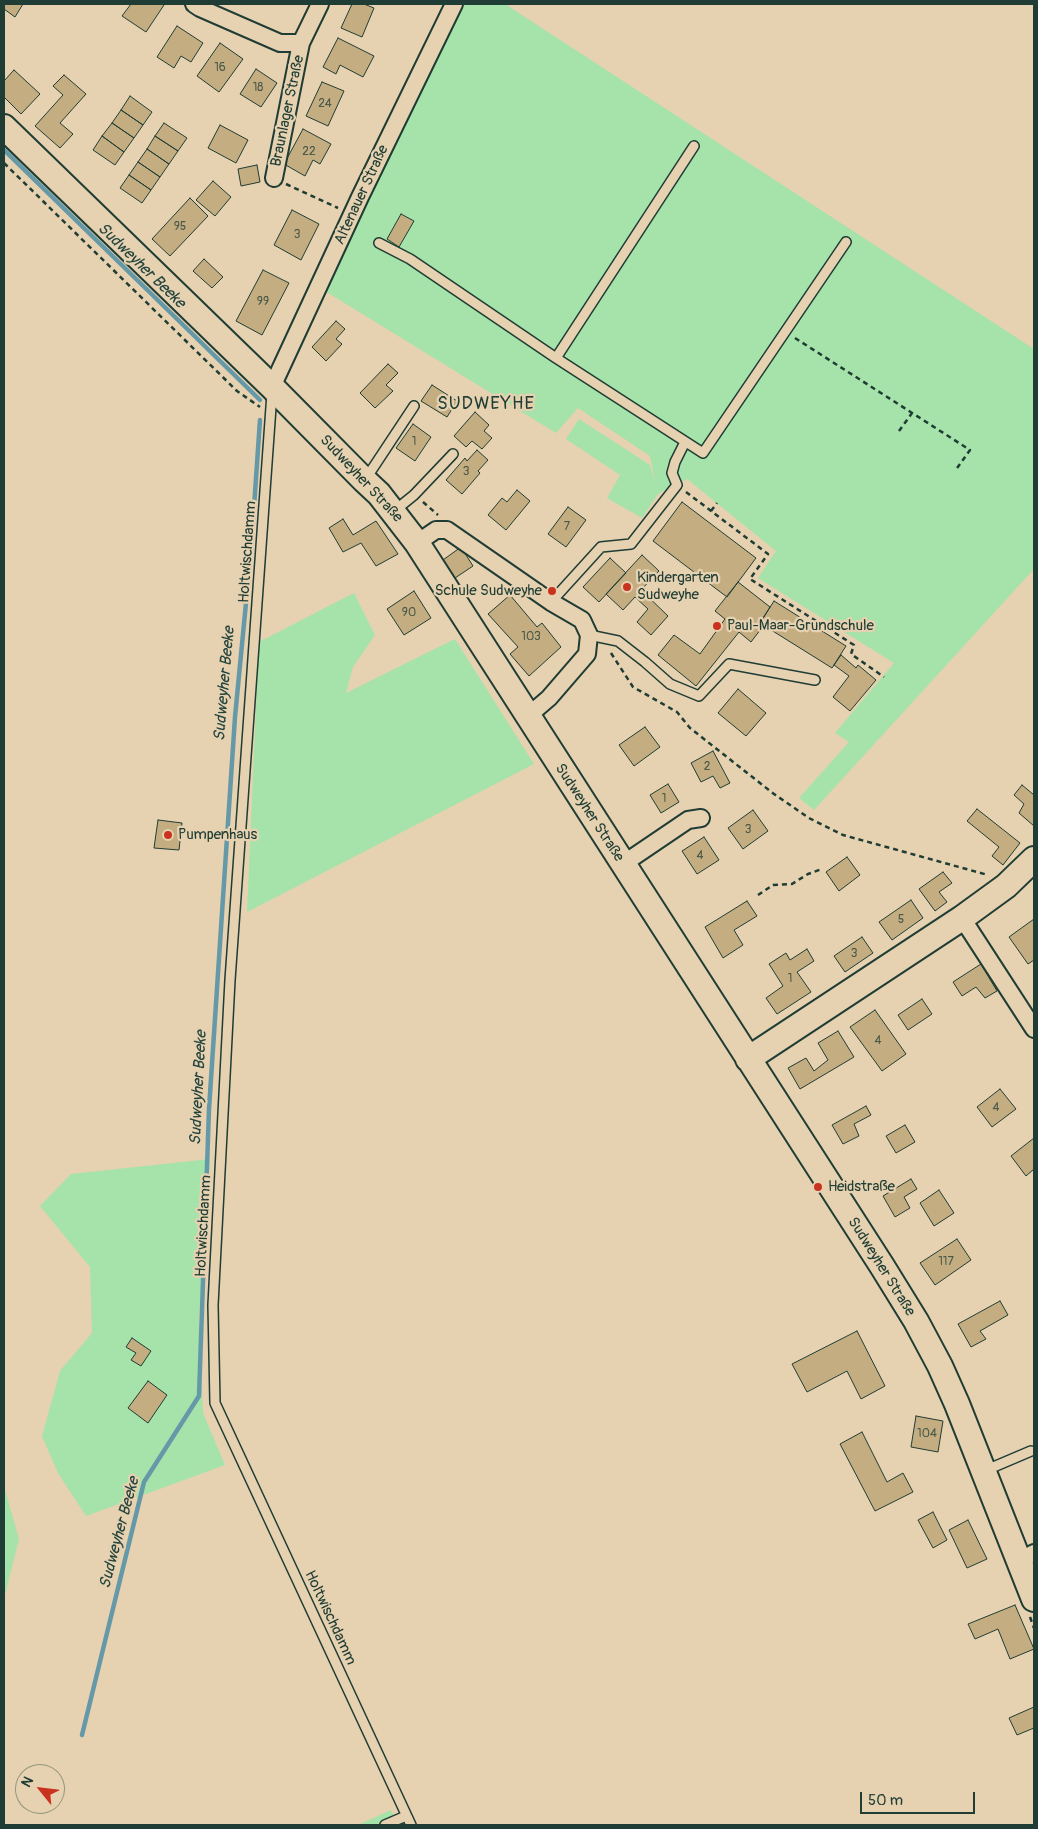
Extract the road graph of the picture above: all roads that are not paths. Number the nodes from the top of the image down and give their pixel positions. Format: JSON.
{"nodes":[{"id":1,"x":194,"y":4,"type":"edge"},
{"id":2,"x":320,"y":4,"type":"edge"},
{"id":3,"x":454,"y":4,"type":"edge"},
{"id":4,"x":302,"y":43,"type":"junction"},
{"id":5,"x":4,"y":127,"type":"edge"},
{"id":6,"x":694,"y":146,"type":"dead end"},
{"id":7,"x":274,"y":178,"type":"road end"},
{"id":8,"x":378,"y":242,"type":"dead end"},
{"id":9,"x":846,"y":242,"type":"dead end"},
{"id":10,"x":556,"y":358,"type":"junction"},
{"id":11,"x":272,"y":387,"type":"junction"},
{"id":12,"x":414,"y":406,"type":"dead end"},
{"id":13,"x":685,"y":442,"type":"junction"},
{"id":14,"x":453,"y":454,"type":"dead end"},
{"id":15,"x":364,"y":480,"type":"junction"},
{"id":16,"x":393,"y":512,"type":"junction"},
{"id":17,"x":417,"y":543,"type":"junction"},
{"id":18,"x":551,"y":602,"type":"junction"},
{"id":19,"x":589,"y":635,"type":"junction"},
{"id":20,"x":814,"y":680,"type":"dead end"},
{"id":21,"x":528,"y":716,"type":"junction"},
{"id":22,"x":701,"y":818,"type":"dead end"},
{"id":23,"x":1034,"y":859,"type":"edge"},
{"id":24,"x":623,"y":864,"type":"junction"},
{"id":25,"x":962,"y":918,"type":"junction"},
{"id":26,"x":1034,"y":1029,"type":"edge"},
{"id":27,"x":748,"y":1059,"type":"junction"},
{"id":28,"x":1031,"y":1451,"type":"dead end"},
{"id":29,"x":984,"y":1472,"type":"junction"},
{"id":30,"x":1027,"y":1557,"type":"edge"},
{"id":31,"x":1034,"y":1600,"type":"edge"},
{"id":32,"x":406,"y":1816,"type":"junction"},
{"id":33,"x":385,"y":1825,"type":"edge"},
{"id":34,"x":410,"y":1825,"type":"edge"}],
"edges":[{"from":1,"to":4,"type":"street","name":"Braunlager Straße"},
{"from":2,"to":4,"type":"street","name":"Braunlager Straße"},
{"from":3,"to":11,"type":"street","name":"Altenauer Straße"},
{"from":4,"to":7,"type":"street","name":"Braunlager Straße"},
{"from":5,"to":11,"type":"main road","name":"Sudweyher Straße"},
{"from":6,"to":10,"type":"lane"},
{"from":8,"to":10,"type":"lane"},
{"from":9,"to":13,"type":"lane"},
{"from":10,"to":13,"type":"lane"},
{"from":11,"to":15,"type":"main road","name":"Sudweyher Straße"},
{"from":11,"to":32,"type":"lane","name":"Holtwischdamm"},
{"from":12,"to":15,"type":"lane"},
{"from":13,"to":18,"type":"lane"},
{"from":14,"to":16,"type":"lane"},
{"from":15,"to":16,"type":"main road","name":"Sudweyher Straße"},
{"from":16,"to":17,"type":"main road","name":"Sudweyher Straße"},
{"from":17,"to":18,"type":"street"},
{"from":17,"to":21,"type":"main road","name":"Sudweyher Straße"},
{"from":18,"to":19,"type":"street"},
{"from":19,"to":20,"type":"lane"},
{"from":19,"to":21,"type":"street"},
{"from":21,"to":24,"type":"main road","name":"Sudweyher Straße"},
{"from":22,"to":24,"type":"street"},
{"from":23,"to":25,"type":"main road"},
{"from":24,"to":27,"type":"main road","name":"Sudweyher Straße"},
{"from":25,"to":26,"type":"street"},
{"from":25,"to":27,"type":"main road"},
{"from":27,"to":29,"type":"main road","name":"Sudweyher Straße"},
{"from":28,"to":29,"type":"lane"},
{"from":29,"to":30,"type":"main road","name":"Sudweyher Straße"},
{"from":30,"to":31,"type":"main road","name":"Sudweyher Straße"},
{"from":32,"to":33,"type":"lane"},
{"from":32,"to":34,"type":"lane","name":"Holtwischdamm"}]}
